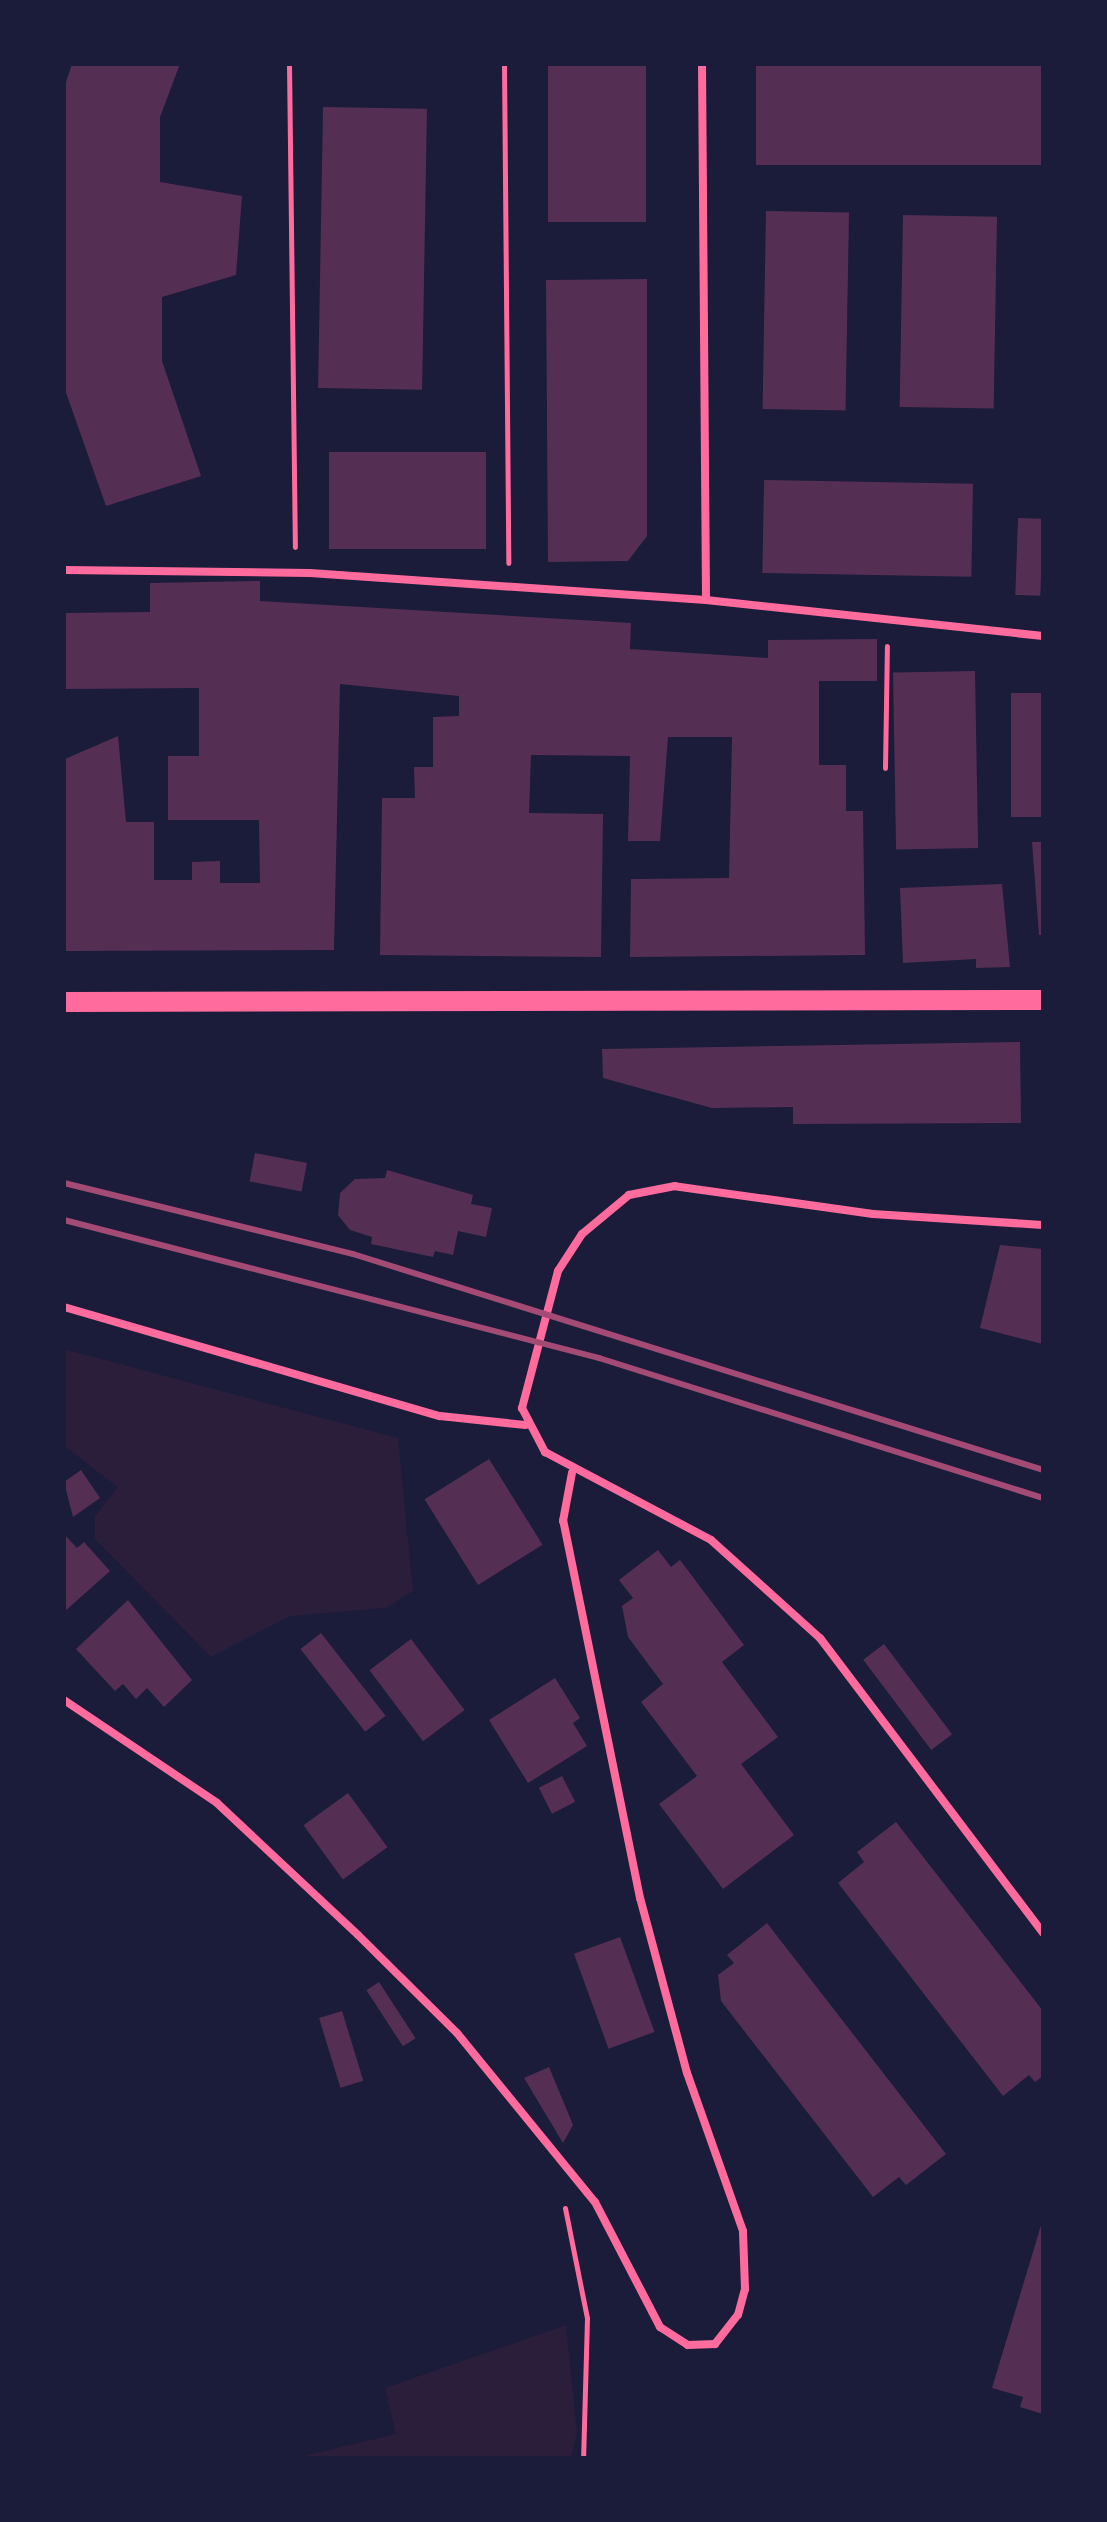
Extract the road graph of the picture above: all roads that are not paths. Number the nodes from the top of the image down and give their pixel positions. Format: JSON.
{"nodes":[{"id":1,"x":702,"y":64,"type":"edge"},
{"id":2,"x":64,"y":570,"type":"edge"},
{"id":3,"x":706,"y":600,"type":"junction"},
{"id":4,"x":1043,"y":636,"type":"edge"},
{"id":5,"x":1043,"y":1000,"type":"edge"},
{"id":6,"x":64,"y":1002,"type":"edge"},
{"id":7,"x":1043,"y":1225,"type":"edge"},
{"id":8,"x":64,"y":1307,"type":"edge"},
{"id":9,"x":526,"y":1425,"type":"junction"},
{"id":10,"x":572,"y":1473,"type":"junction"},
{"id":11,"x":64,"y":1700,"type":"edge"},
{"id":12,"x":1043,"y":1933,"type":"edge"}],
"edges":[{"from":1,"to":3,"type":"street"},
{"from":2,"to":3,"type":"street"},
{"from":3,"to":4,"type":"street"},
{"from":5,"to":6,"type":"main road"},
{"from":7,"to":9,"type":"street"},
{"from":8,"to":9,"type":"street"},
{"from":9,"to":10,"type":"street"},
{"from":10,"to":11,"type":"street"},
{"from":10,"to":12,"type":"street"}]}
